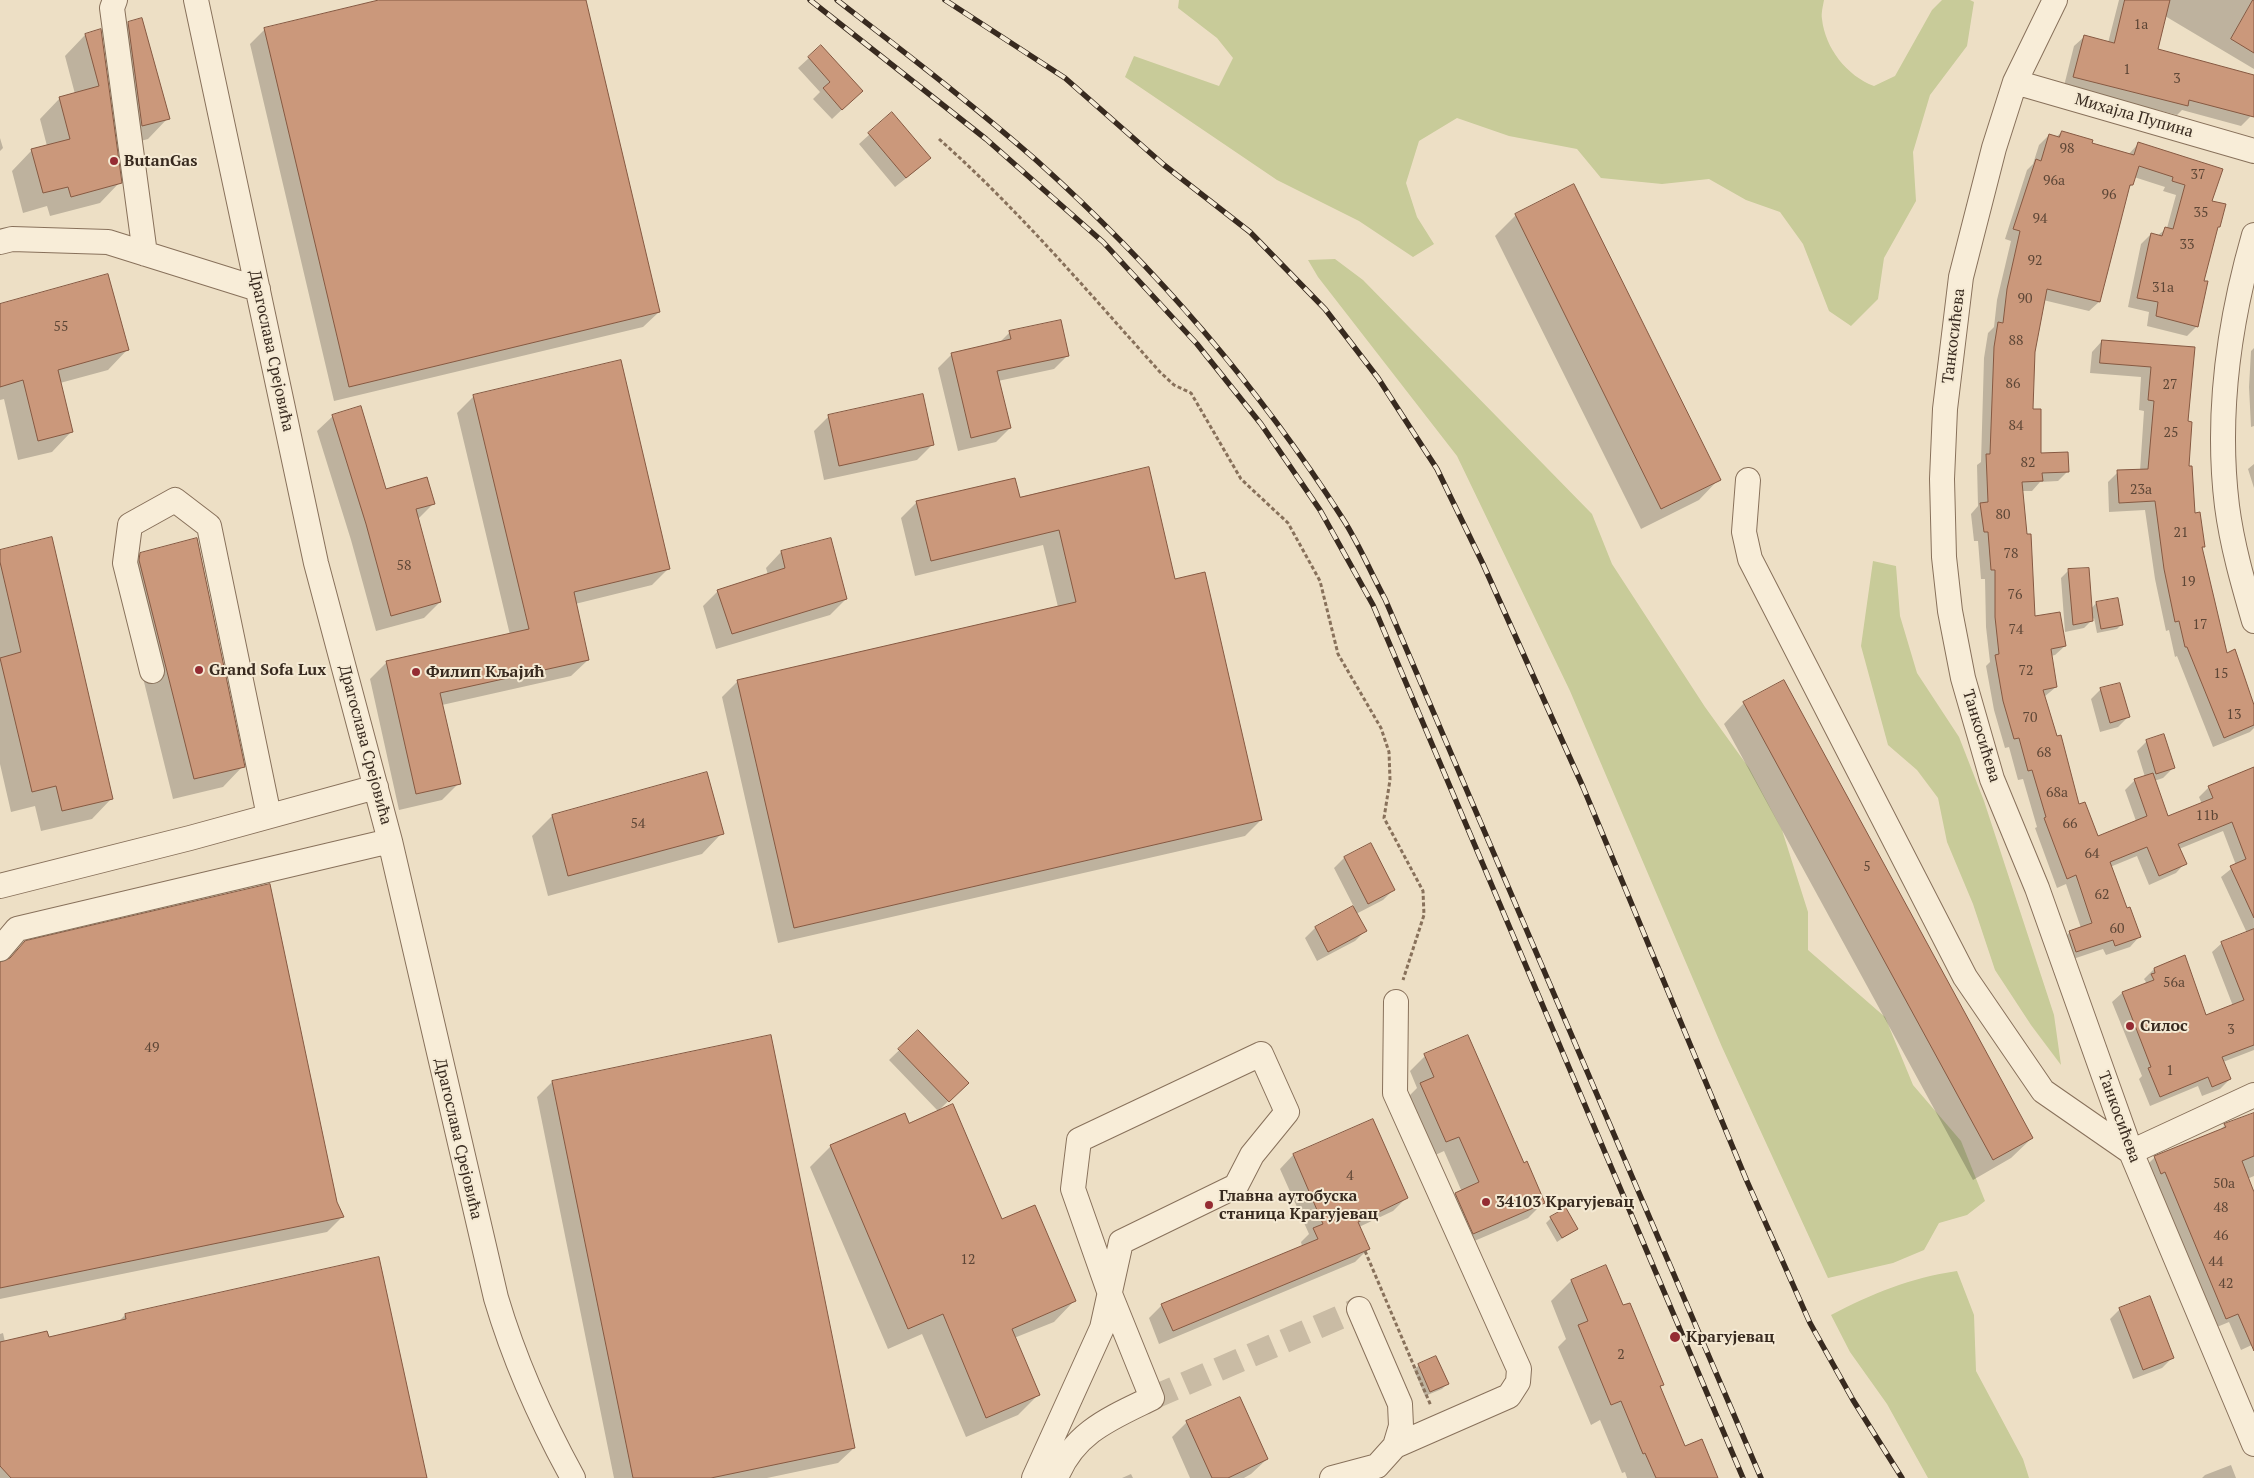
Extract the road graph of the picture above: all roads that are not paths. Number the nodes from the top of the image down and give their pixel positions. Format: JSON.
{"nodes":[{"id":1,"x":115,"y":0,"type":"edge"},
{"id":2,"x":196,"y":0,"type":"edge"},
{"id":3,"x":2055,"y":0,"type":"edge"},
{"id":4,"x":2014,"y":82,"type":"junction"},
{"id":5,"x":2254,"y":151,"type":"edge"},
{"id":6,"x":2254,"y":235,"type":"edge"},
{"id":7,"x":0,"y":242,"type":"edge"},
{"id":8,"x":145,"y":254,"type":"junction"},
{"id":9,"x":258,"y":289,"type":"junction"},
{"id":10,"x":1748,"y":480,"type":"dead end"},
{"id":11,"x":2254,"y":621,"type":"edge"},
{"id":12,"x":152,"y":671,"type":"dead end"},
{"id":13,"x":376,"y":787,"type":"junction"},
{"id":14,"x":269,"y":816,"type":"junction"},
{"id":15,"x":390,"y":841,"type":"junction"},
{"id":16,"x":0,"y":886,"type":"edge"},
{"id":17,"x":0,"y":949,"type":"edge"},
{"id":18,"x":1396,"y":1002,"type":"road end"},
{"id":19,"x":2254,"y":1094,"type":"edge"},
{"id":20,"x":2131,"y":1152,"type":"junction"},
{"id":21,"x":1110,"y":1294,"type":"junction"},
{"id":22,"x":1359,"y":1309,"type":"dead end"},
{"id":23,"x":2245,"y":1393,"type":"edge"},
{"id":24,"x":2254,"y":1444,"type":"edge"},
{"id":25,"x":1395,"y":1446,"type":"junction"},
{"id":26,"x":1379,"y":1472,"type":"edge"},
{"id":27,"x":573,"y":1478,"type":"edge"},
{"id":28,"x":1034,"y":1478,"type":"edge"},
{"id":29,"x":1056,"y":1478,"type":"edge"},
{"id":30,"x":1332,"y":1478,"type":"edge"}],
"edges":[{"from":1,"to":8,"type":"street"},
{"from":2,"to":9,"type":"street","name":"Драгослава Срејовића"},
{"from":3,"to":4,"type":"street","name":"Танкосићева"},
{"from":4,"to":5,"type":"street","name":"Михајла Пупина"},
{"from":4,"to":20,"type":"street","name":"Танкосићева"},
{"from":6,"to":11,"type":"street"},
{"from":7,"to":8,"type":"street"},
{"from":8,"to":9,"type":"street"},
{"from":9,"to":13,"type":"street","name":"Драгослава Срејовића"},
{"from":10,"to":20,"type":"street"},
{"from":12,"to":14,"type":"street"},
{"from":13,"to":14,"type":"street"},
{"from":13,"to":15,"type":"street","name":"Драгослава Срејовића"},
{"from":14,"to":16,"type":"street"},
{"from":15,"to":17,"type":"street"},
{"from":15,"to":27,"type":"street","name":"Драгослава Срејовића"},
{"from":18,"to":25,"type":"street"},
{"from":19,"to":20,"type":"street"},
{"from":20,"to":23,"type":"street","name":"Танкосићева"},
{"from":21,"to":21,"type":"street"},
{"from":21,"to":28,"type":"street"},
{"from":21,"to":29,"type":"street"},
{"from":22,"to":25,"type":"street"},
{"from":23,"to":24,"type":"street","name":"Танкосићева"},
{"from":25,"to":26,"type":"street"},
{"from":26,"to":30,"type":"street"}]}
